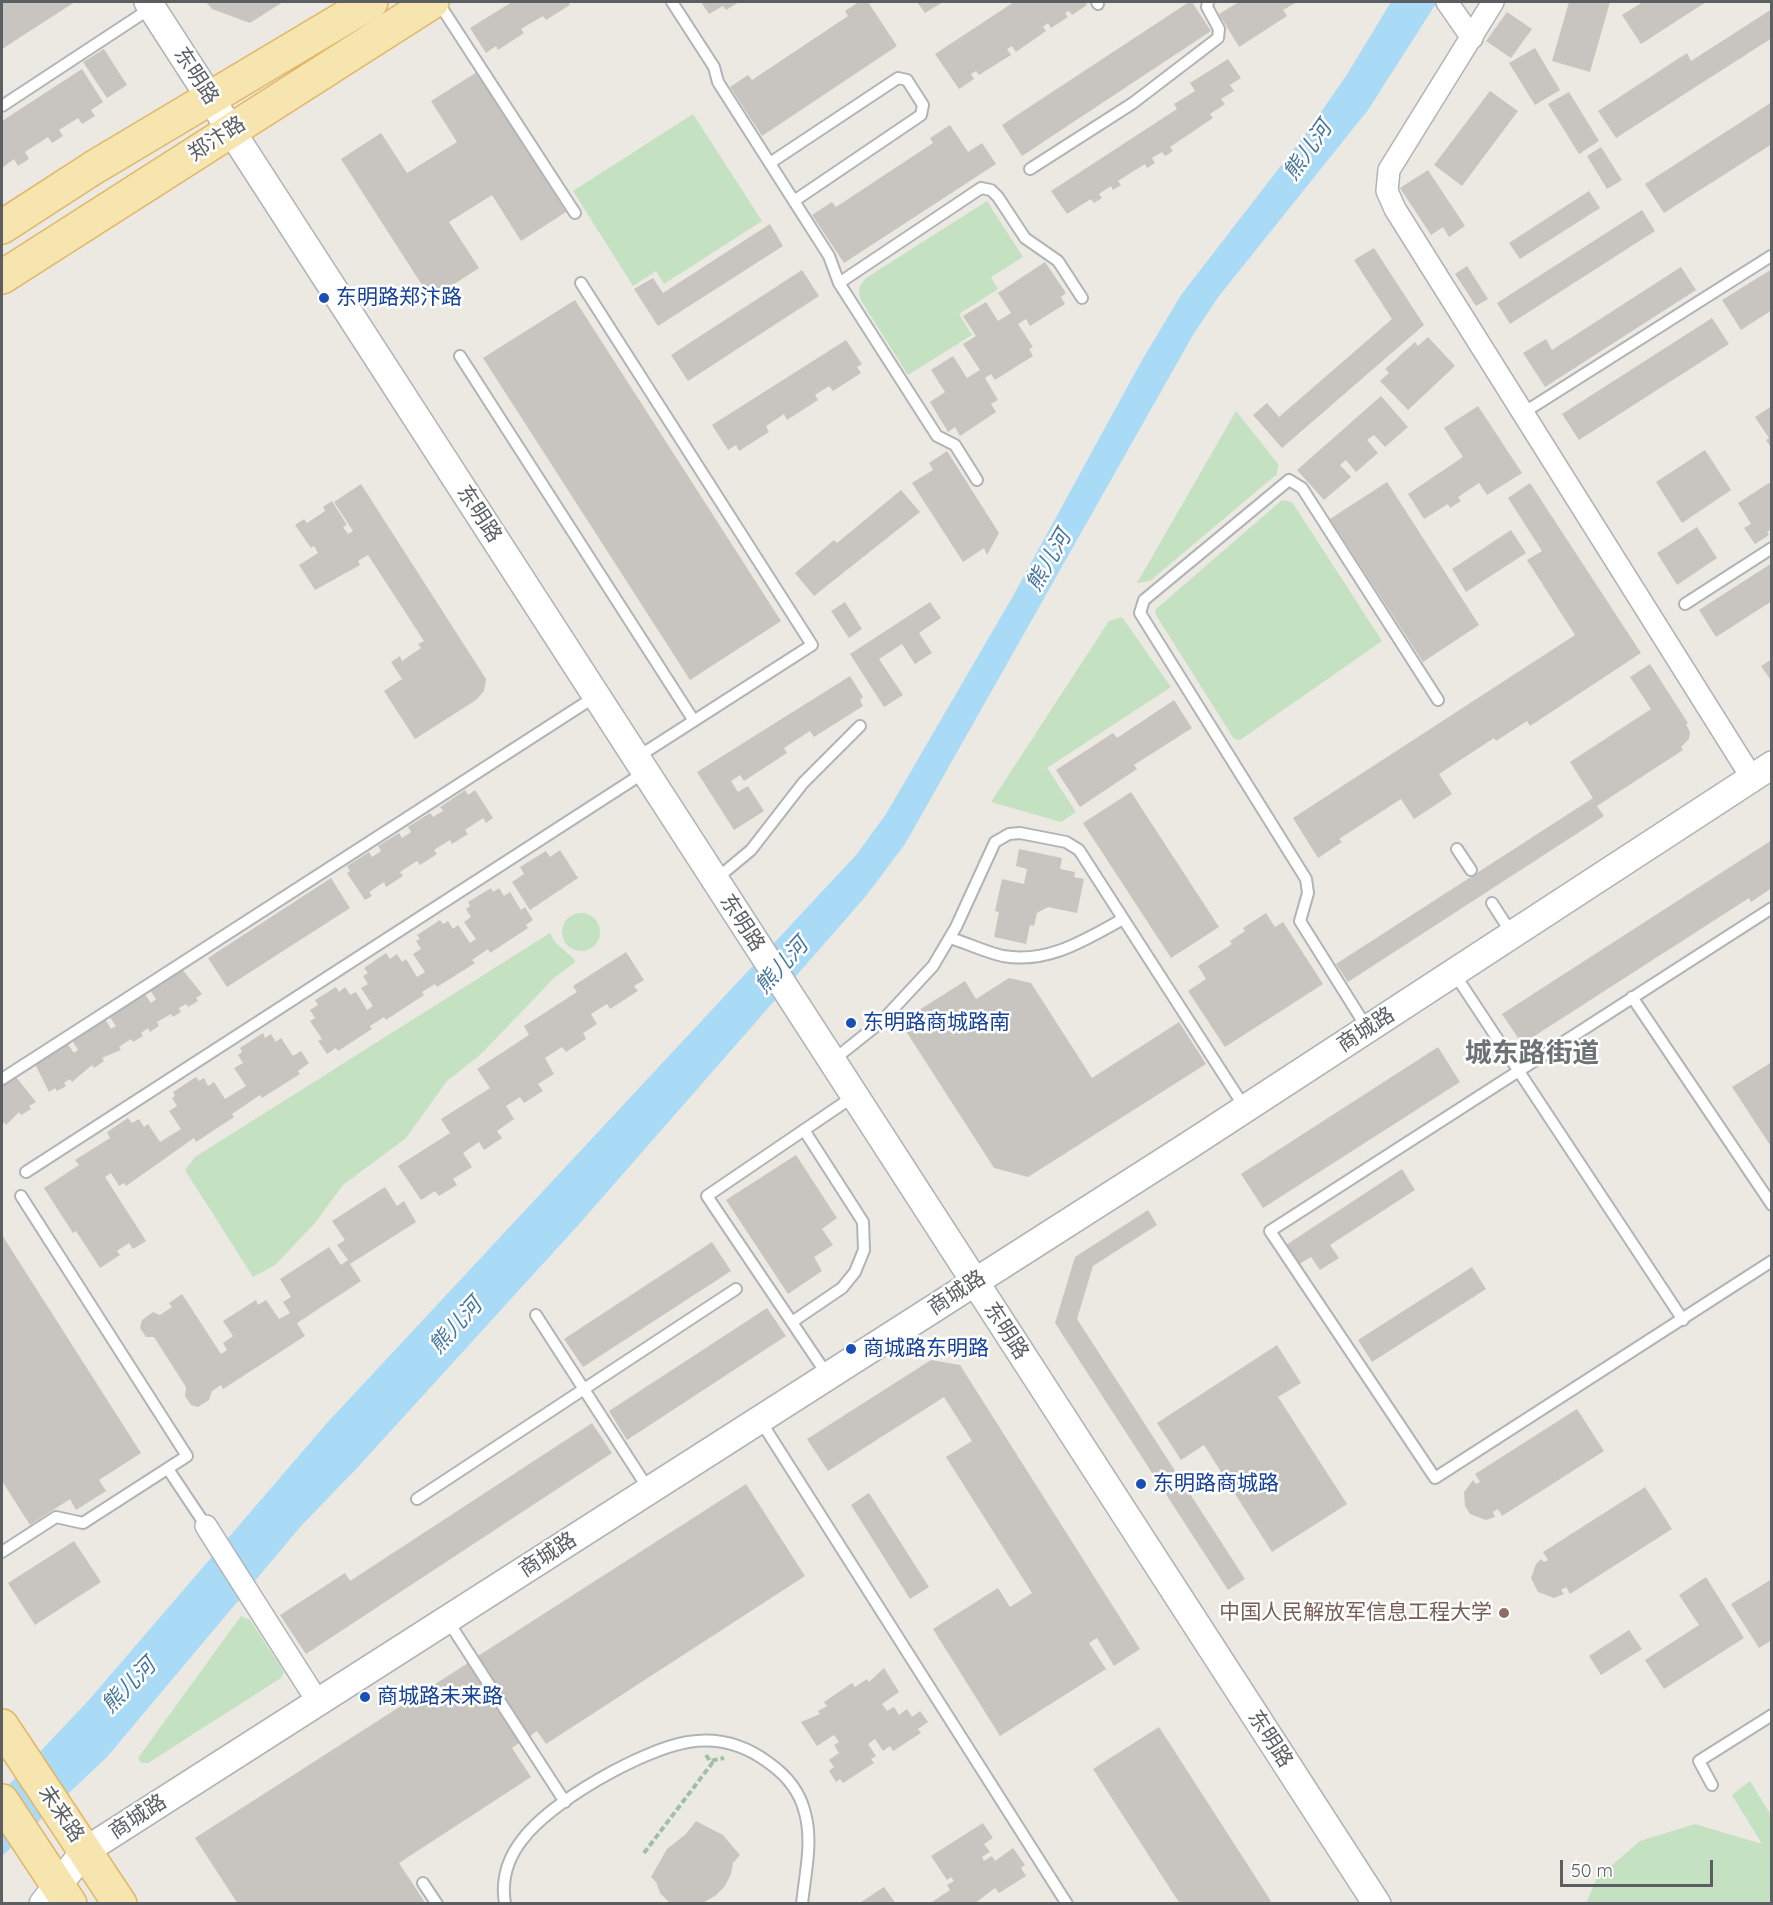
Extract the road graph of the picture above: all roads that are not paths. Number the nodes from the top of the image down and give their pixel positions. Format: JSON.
{"nodes":[{"id":1,"x":371,"y":2,"type":"edge"},
{"id":2,"x":432,"y":2,"type":"edge"},
{"id":3,"x":438,"y":2,"type":"edge"},
{"id":4,"x":672,"y":2,"type":"edge"},
{"id":5,"x":1208,"y":2,"type":"edge"},
{"id":6,"x":1447,"y":2,"type":"edge"},
{"id":7,"x":1493,"y":2,"type":"edge"},
{"id":8,"x":150,"y":4,"type":"edge"},
{"id":9,"x":1472,"y":38,"type":"junction"},
{"id":10,"x":210,"y":98,"type":"junction"},
{"id":11,"x":2,"y":106,"type":"edge"},
{"id":12,"x":231,"y":130,"type":"junction"},
{"id":13,"x":770,"y":163,"type":"junction"},
{"id":14,"x":1030,"y":169,"type":"dead end"},
{"id":15,"x":794,"y":201,"type":"junction"},
{"id":16,"x":574,"y":213,"type":"dead end"},
{"id":17,"x":2,"y":227,"type":"edge"},
{"id":18,"x":1771,"y":256,"type":"edge"},
{"id":19,"x":2,"y":277,"type":"edge"},
{"id":20,"x":839,"y":283,"type":"junction"},
{"id":21,"x":581,"y":284,"type":"dead end"},
{"id":22,"x":1082,"y":298,"type":"dead end"},
{"id":23,"x":460,"y":356,"type":"dead end"},
{"id":24,"x":1523,"y":413,"type":"junction"},
{"id":25,"x":977,"y":480,"type":"dead end"},
{"id":26,"x":1772,"y":548,"type":"edge"},
{"id":27,"x":1685,"y":604,"type":"dead end"},
{"id":28,"x":596,"y":696,"type":"junction"},
{"id":29,"x":1438,"y":700,"type":"dead end"},
{"id":30,"x":694,"y":721,"type":"junction"},
{"id":31,"x":860,"y":726,"type":"dead end"},
{"id":32,"x":641,"y":765,"type":"junction"},
{"id":33,"x":1762,"y":771,"type":"edge"},
{"id":34,"x":1457,"y":849,"type":"dead end"},
{"id":35,"x":1471,"y":870,"type":"dead end"},
{"id":36,"x":715,"y":880,"type":"junction"},
{"id":37,"x":1492,"y":903,"type":"dead end"},
{"id":38,"x":1772,"y":908,"type":"edge"},
{"id":39,"x":1123,"y":919,"type":"junction"},
{"id":40,"x":1513,"y":934,"type":"junction"},
{"id":41,"x":950,"y":938,"type":"junction"},
{"id":42,"x":1454,"y":973,"type":"junction"},
{"id":43,"x":1632,"y":998,"type":"junction"},
{"id":44,"x":1368,"y":1029,"type":"junction"},
{"id":45,"x":831,"y":1060,"type":"junction"},
{"id":46,"x":1518,"y":1071,"type":"junction"},
{"id":47,"x":2,"y":1079,"type":"edge"},
{"id":48,"x":854,"y":1096,"type":"junction"},
{"id":49,"x":1245,"y":1108,"type":"junction"},
{"id":50,"x":804,"y":1130,"type":"junction"},
{"id":51,"x":26,"y":1172,"type":"dead end"},
{"id":52,"x":21,"y":1196,"type":"dead end"},
{"id":53,"x":1772,"y":1205,"type":"edge"},
{"id":54,"x":1772,"y":1261,"type":"edge"},
{"id":55,"x":975,"y":1282,"type":"junction"},
{"id":56,"x":736,"y":1289,"type":"dead end"},
{"id":57,"x":536,"y":1315,"type":"dead end"},
{"id":58,"x":1683,"y":1320,"type":"junction"},
{"id":59,"x":792,"y":1322,"type":"junction"},
{"id":60,"x":829,"y":1376,"type":"junction"},
{"id":61,"x":584,"y":1389,"type":"junction"},
{"id":62,"x":760,"y":1420,"type":"junction"},
{"id":63,"x":168,"y":1469,"type":"junction"},
{"id":64,"x":650,"y":1490,"type":"junction"},
{"id":65,"x":417,"y":1499,"type":"dead end"},
{"id":66,"x":206,"y":1526,"type":"joint"},
{"id":67,"x":2,"y":1552,"type":"edge"},
{"id":68,"x":447,"y":1620,"type":"junction"},
{"id":69,"x":318,"y":1702,"type":"junction"},
{"id":70,"x":1772,"y":1714,"type":"edge"},
{"id":71,"x":5,"y":1731,"type":"edge"},
{"id":72,"x":1712,"y":1785,"type":"dead end"},
{"id":73,"x":2,"y":1801,"type":"edge"},
{"id":74,"x":565,"y":1802,"type":"junction"},
{"id":75,"x":85,"y":1851,"type":"junction"},
{"id":76,"x":423,"y":1883,"type":"dead end"},
{"id":77,"x":51,"y":1898,"type":"edge"},
{"id":78,"x":120,"y":1904,"type":"edge"},
{"id":79,"x":437,"y":1904,"type":"edge"},
{"id":80,"x":505,"y":1904,"type":"edge"},
{"id":81,"x":802,"y":1904,"type":"edge"},
{"id":82,"x":1067,"y":1904,"type":"edge"},
{"id":83,"x":1377,"y":1904,"type":"edge"}],
"edges":[{"from":1,"to":10,"type":"main road","name":"郑汴路"},
{"from":2,"to":12,"type":"main road","name":"郑汴路"},
{"from":3,"to":16,"type":"lane"},
{"from":4,"to":13,"type":"lane"},
{"from":5,"to":14,"type":"lane"},
{"from":6,"to":9,"type":"street"},
{"from":7,"to":9,"type":"street"},
{"from":8,"to":10,"type":"street","name":"东明路"},
{"from":8,"to":11,"type":"lane"},
{"from":9,"to":24,"type":"street"},
{"from":10,"to":12,"type":"street","name":"东明路"},
{"from":10,"to":17,"type":"main road","name":"郑汴路"},
{"from":12,"to":19,"type":"main road","name":"郑汴路"},
{"from":12,"to":28,"type":"street","name":"东明路"},
{"from":13,"to":15,"type":"lane"},
{"from":13,"to":15,"type":"lane"},
{"from":15,"to":20,"type":"lane"},
{"from":18,"to":24,"type":"lane"},
{"from":20,"to":22,"type":"lane"},
{"from":20,"to":25,"type":"lane"},
{"from":21,"to":30,"type":"lane"},
{"from":23,"to":30,"type":"lane"},
{"from":24,"to":33,"type":"street"},
{"from":26,"to":27,"type":"lane"},
{"from":28,"to":32,"type":"street","name":"东明路"},
{"from":28,"to":47,"type":"lane"},
{"from":29,"to":44,"type":"lane"},
{"from":30,"to":32,"type":"lane"},
{"from":31,"to":36,"type":"lane"},
{"from":32,"to":36,"type":"street","name":"东明路"},
{"from":32,"to":51,"type":"lane"},
{"from":33,"to":40,"type":"street","name":"商城路"},
{"from":34,"to":35,"type":"lane"},
{"from":36,"to":45,"type":"street","name":"东明路"},
{"from":37,"to":40,"type":"lane"},
{"from":38,"to":43,"type":"lane"},
{"from":39,"to":41,"type":"lane"},
{"from":39,"to":41,"type":"lane"},
{"from":39,"to":49,"type":"lane"},
{"from":40,"to":42,"type":"street","name":"商城路"},
{"from":41,"to":45,"type":"lane"},
{"from":42,"to":44,"type":"street","name":"商城路"},
{"from":42,"to":46,"type":"lane"},
{"from":43,"to":46,"type":"lane"},
{"from":43,"to":53,"type":"lane"},
{"from":44,"to":49,"type":"street","name":"商城路"},
{"from":45,"to":48,"type":"street","name":"东明路"},
{"from":46,"to":58,"type":"lane"},
{"from":46,"to":58,"type":"lane"},
{"from":48,"to":50,"type":"lane"},
{"from":48,"to":55,"type":"street","name":"东明路"},
{"from":49,"to":55,"type":"street","name":"商城路"},
{"from":50,"to":59,"type":"lane"},
{"from":50,"to":59,"type":"lane"},
{"from":52,"to":63,"type":"lane"},
{"from":54,"to":58,"type":"lane"},
{"from":55,"to":60,"type":"street","name":"商城路"},
{"from":55,"to":83,"type":"street","name":"东明路"},
{"from":56,"to":61,"type":"lane"},
{"from":57,"to":61,"type":"lane"},
{"from":59,"to":60,"type":"lane"},
{"from":60,"to":62,"type":"street","name":"商城路"},
{"from":61,"to":64,"type":"lane"},
{"from":61,"to":65,"type":"lane"},
{"from":62,"to":64,"type":"street","name":"商城路"},
{"from":62,"to":82,"type":"lane"},
{"from":63,"to":66,"type":"lane"},
{"from":63,"to":67,"type":"lane"},
{"from":64,"to":68,"type":"street","name":"商城路"},
{"from":66,"to":69,"type":"street"},
{"from":68,"to":69,"type":"street","name":"商城路"},
{"from":68,"to":74,"type":"lane"},
{"from":69,"to":75,"type":"street","name":"商城路"},
{"from":70,"to":72,"type":"lane"},
{"from":71,"to":75,"type":"main road","name":"未来路"},
{"from":73,"to":77,"type":"main road","name":"未来路"},
{"from":74,"to":80,"type":"lane"},
{"from":74,"to":81,"type":"lane"},
{"from":75,"to":77,"type":"street","name":"商城路"},
{"from":75,"to":78,"type":"main road","name":"未来路"},
{"from":76,"to":79,"type":"lane"}]}
